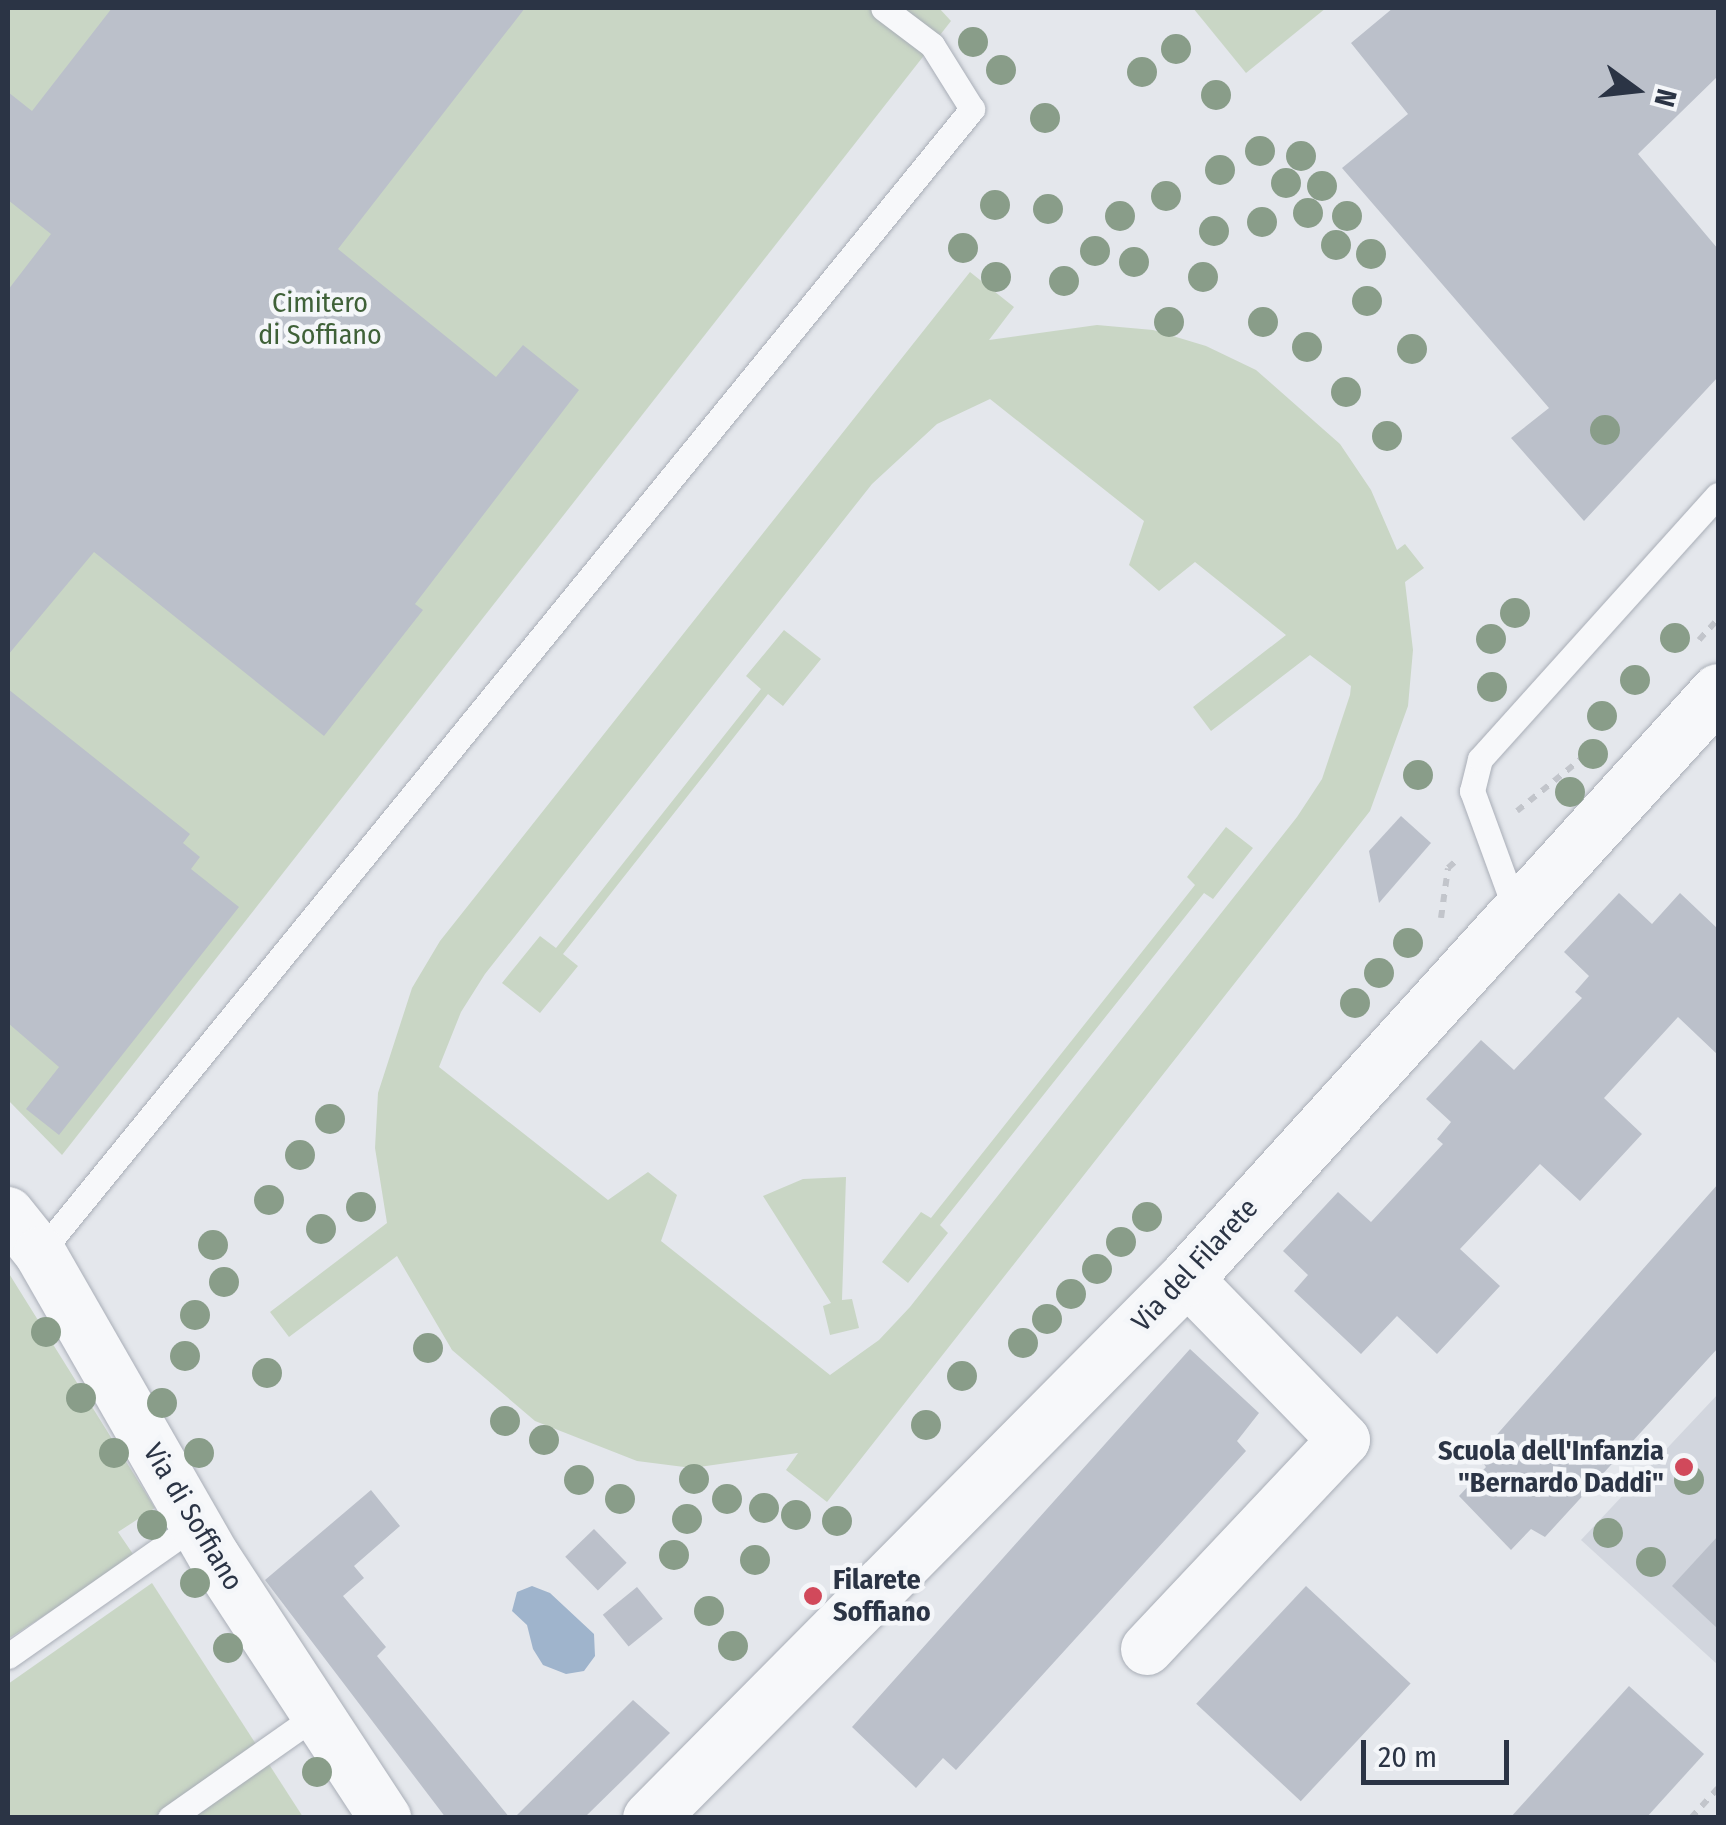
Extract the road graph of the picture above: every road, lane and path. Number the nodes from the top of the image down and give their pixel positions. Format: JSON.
{"nodes":[{"id":1,"x":882,"y":8,"type":"edge"},
{"id":2,"x":1718,"y":495,"type":"edge"},
{"id":3,"x":1718,"y":692,"type":"edge"},
{"id":4,"x":1516,"y":911,"type":"junction"},
{"id":5,"x":8,"y":1213,"type":"edge"},
{"id":6,"x":40,"y":1253,"type":"junction"},
{"id":7,"x":1186,"y":1278,"type":"junction"},
{"id":8,"x":195,"y":1525,"type":"junction"},
{"id":9,"x":1148,"y":1650,"type":"dead end"},
{"id":10,"x":8,"y":1656,"type":"edge"},
{"id":11,"x":318,"y":1714,"type":"junction"},
{"id":12,"x":1718,"y":1788,"type":"edge"},
{"id":13,"x":170,"y":1818,"type":"edge"},
{"id":14,"x":386,"y":1818,"type":"edge"},
{"id":15,"x":650,"y":1818,"type":"edge"},
{"id":16,"x":1691,"y":1818,"type":"edge"}],
"edges":[{"from":1,"to":6,"type":"lane"},
{"from":2,"to":4,"type":"lane"},
{"from":3,"to":4,"type":"street","name":"Via del Filarete"},
{"from":4,"to":7,"type":"street","name":"Via del Filarete"},
{"from":5,"to":6,"type":"street","name":"Via di Soffiano"},
{"from":6,"to":8,"type":"street","name":"Via di Soffiano"},
{"from":7,"to":9,"type":"street"},
{"from":7,"to":15,"type":"street","name":"Via del Filarete"},
{"from":8,"to":10,"type":"lane"},
{"from":8,"to":11,"type":"street","name":"Via di Soffiano"},
{"from":11,"to":13,"type":"lane"},
{"from":11,"to":14,"type":"street","name":"Via di Soffiano"},
{"from":12,"to":16,"type":"path"}]}
